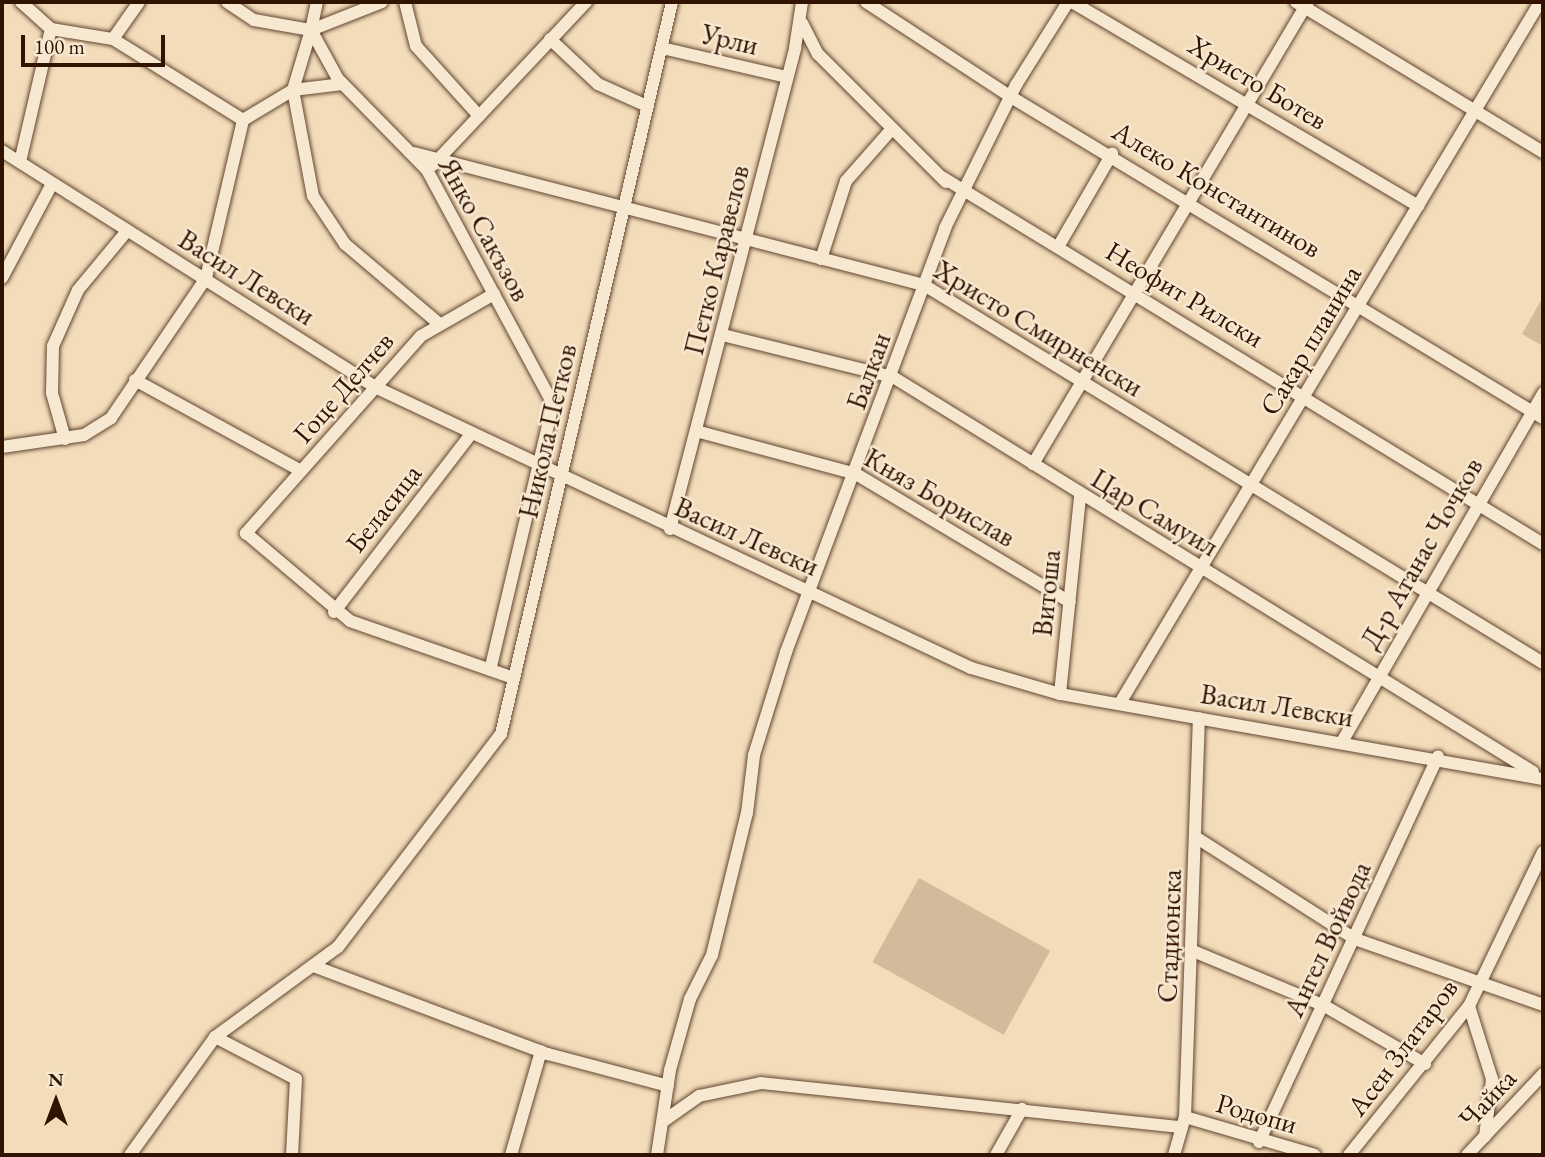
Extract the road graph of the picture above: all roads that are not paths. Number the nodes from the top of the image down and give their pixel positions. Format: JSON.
{"nodes":[{"id":1,"x":21,"y":2,"type":"edge"},
{"id":2,"x":139,"y":2,"type":"edge"},
{"id":3,"x":227,"y":2,"type":"edge"},
{"id":4,"x":317,"y":2,"type":"edge"},
{"id":5,"x":382,"y":2,"type":"edge"},
{"id":6,"x":405,"y":2,"type":"edge"},
{"id":7,"x":586,"y":2,"type":"edge"},
{"id":8,"x":672,"y":2,"type":"edge"},
{"id":9,"x":802,"y":2,"type":"edge"},
{"id":10,"x":866,"y":2,"type":"edge"},
{"id":11,"x":1070,"y":2,"type":"edge"},
{"id":12,"x":1303,"y":4,"type":"edge"},
{"id":13,"x":1538,"y":5,"type":"edge"},
{"id":14,"x":886,"y":7,"type":"edge"},
{"id":15,"x":801,"y":19,"type":"junction"},
{"id":16,"x":51,"y":29,"type":"junction"},
{"id":17,"x":311,"y":30,"type":"junction"},
{"id":18,"x":113,"y":39,"type":"junction"},
{"id":19,"x":550,"y":39,"type":"junction"},
{"id":20,"x":662,"y":48,"type":"junction"},
{"id":21,"x":787,"y":77,"type":"junction"},
{"id":22,"x":343,"y":84,"type":"junction"},
{"id":23,"x":293,"y":90,"type":"junction"},
{"id":24,"x":1012,"y":97,"type":"junction"},
{"id":25,"x":1247,"y":103,"type":"junction"},
{"id":26,"x":647,"y":106,"type":"junction"},
{"id":27,"x":1476,"y":112,"type":"junction"},
{"id":28,"x":479,"y":116,"type":"junction"},
{"id":29,"x":243,"y":120,"type":"junction"},
{"id":30,"x":24,"y":129,"type":"junction"},
{"id":31,"x":891,"y":130,"type":"junction"},
{"id":32,"x":1543,"y":152,"type":"edge"},
{"id":33,"x":3,"y":153,"type":"edge"},
{"id":34,"x":414,"y":153,"type":"joint"},
{"id":35,"x":1112,"y":154,"type":"junction"},
{"id":36,"x":20,"y":162,"type":"junction"},
{"id":37,"x":432,"y":166,"type":"junction"},
{"id":38,"x":52,"y":184,"type":"junction"},
{"id":39,"x":963,"y":193,"type":"junction"},
{"id":40,"x":1188,"y":201,"type":"junction"},
{"id":41,"x":1418,"y":206,"type":"junction"},
{"id":42,"x":625,"y":208,"type":"junction"},
{"id":43,"x":127,"y":231,"type":"junction"},
{"id":44,"x":747,"y":238,"type":"junction"},
{"id":45,"x":1058,"y":247,"type":"junction"},
{"id":46,"x":821,"y":259,"type":"junction"},
{"id":47,"x":2,"y":278,"type":"edge"},
{"id":48,"x":206,"y":278,"type":"junction"},
{"id":49,"x":924,"y":285,"type":"junction"},
{"id":50,"x":1136,"y":291,"type":"junction"},
{"id":51,"x":494,"y":294,"type":"junction"},
{"id":52,"x":1362,"y":305,"type":"junction"},
{"id":53,"x":438,"y":323,"type":"junction"},
{"id":54,"x":723,"y":335,"type":"junction"},
{"id":55,"x":892,"y":377,"type":"junction"},
{"id":56,"x":135,"y":380,"type":"junction"},
{"id":57,"x":1084,"y":382,"type":"junction"},
{"id":58,"x":375,"y":387,"type":"junction"},
{"id":59,"x":1543,"y":393,"type":"edge"},
{"id":60,"x":1306,"y":396,"type":"junction"},
{"id":61,"x":553,"y":404,"type":"junction"},
{"id":62,"x":578,"y":409,"type":"junction"},
{"id":63,"x":1538,"y":415,"type":"edge"},
{"id":64,"x":696,"y":431,"type":"junction"},
{"id":65,"x":472,"y":433,"type":"junction"},
{"id":66,"x":65,"y":439,"type":"junction"},
{"id":67,"x":2,"y":447,"type":"edge"},
{"id":68,"x":1033,"y":464,"type":"junction"},
{"id":69,"x":541,"y":466,"type":"junction"},
{"id":70,"x":301,"y":471,"type":"junction"},
{"id":71,"x":856,"y":474,"type":"junction"},
{"id":72,"x":562,"y":476,"type":"junction"},
{"id":73,"x":1252,"y":484,"type":"junction"},
{"id":74,"x":1080,"y":496,"type":"junction"},
{"id":75,"x":1478,"y":503,"type":"junction"},
{"id":76,"x":670,"y":529,"type":"junction"},
{"id":77,"x":1543,"y":544,"type":"edge"},
{"id":78,"x":1202,"y":568,"type":"junction"},
{"id":79,"x":812,"y":591,"type":"junction"},
{"id":80,"x":1427,"y":593,"type":"junction"},
{"id":81,"x":1070,"y":602,"type":"junction"},
{"id":82,"x":334,"y":612,"type":"junction"},
{"id":83,"x":1543,"y":663,"type":"edge"},
{"id":84,"x":490,"y":670,"type":"junction"},
{"id":85,"x":1379,"y":675,"type":"junction"},
{"id":86,"x":514,"y":678,"type":"junction"},
{"id":87,"x":1060,"y":694,"type":"junction"},
{"id":88,"x":1120,"y":703,"type":"junction"},
{"id":89,"x":1199,"y":718,"type":"junction"},
{"id":90,"x":1343,"y":740,"type":"junction"},
{"id":91,"x":1438,"y":757,"type":"junction"},
{"id":92,"x":1543,"y":778,"type":"edge"},
{"id":93,"x":1197,"y":838,"type":"junction"},
{"id":94,"x":1543,"y":852,"type":"edge"},
{"id":95,"x":1538,"y":873,"type":"edge"},
{"id":96,"x":1355,"y":939,"type":"junction"},
{"id":97,"x":1193,"y":951,"type":"junction"},
{"id":98,"x":316,"y":967,"type":"junction"},
{"id":99,"x":1481,"y":980,"type":"junction"},
{"id":100,"x":1324,"y":1005,"type":"junction"},
{"id":101,"x":1543,"y":1005,"type":"edge"},
{"id":102,"x":1469,"y":1006,"type":"junction"},
{"id":103,"x":215,"y":1037,"type":"junction"},
{"id":104,"x":541,"y":1051,"type":"junction"},
{"id":105,"x":1425,"y":1063,"type":"junction"},
{"id":106,"x":1543,"y":1074,"type":"edge"},
{"id":107,"x":668,"y":1086,"type":"junction"},
{"id":108,"x":1022,"y":1109,"type":"junction"},
{"id":109,"x":664,"y":1120,"type":"junction"},
{"id":110,"x":1184,"y":1122,"type":"junction"},
{"id":111,"x":1485,"y":1137,"type":"junction"},
{"id":112,"x":1259,"y":1142,"type":"junction"},
{"id":113,"x":130,"y":1155,"type":"edge"},
{"id":114,"x":292,"y":1155,"type":"edge"},
{"id":115,"x":511,"y":1155,"type":"edge"},
{"id":116,"x":657,"y":1155,"type":"edge"},
{"id":117,"x":996,"y":1155,"type":"edge"},
{"id":118,"x":1174,"y":1155,"type":"edge"},
{"id":119,"x":1315,"y":1155,"type":"edge"},
{"id":120,"x":1349,"y":1155,"type":"edge"},
{"id":121,"x":1467,"y":1155,"type":"edge"}],
"edges":[{"from":1,"to":16,"type":"street"},
{"from":2,"to":18,"type":"street"},
{"from":3,"to":17,"type":"street"},
{"from":4,"to":17,"type":"street"},
{"from":5,"to":17,"type":"street"},
{"from":6,"to":28,"type":"street"},
{"from":7,"to":19,"type":"street"},
{"from":8,"to":20,"type":"street","name":"Никола Петков"},
{"from":9,"to":15,"type":"street","name":"Петко Каравелов"},
{"from":10,"to":14,"type":"street","name":"Алеко Константинов"},
{"from":11,"to":24,"type":"street","name":"Балкан"},
{"from":11,"to":25,"type":"street","name":"Христо Ботев"},
{"from":12,"to":25,"type":"street"},
{"from":12,"to":27,"type":"street"},
{"from":13,"to":27,"type":"street","name":"Сакар планина"},
{"from":14,"to":24,"type":"street","name":"Алеко Константинов"},
{"from":15,"to":21,"type":"street","name":"Петко Каравелов"},
{"from":15,"to":31,"type":"street","name":"Неофит Рилски"},
{"from":16,"to":18,"type":"street"},
{"from":16,"to":30,"type":"street"},
{"from":17,"to":22,"type":"street","name":"Янко Сакъзов"},
{"from":17,"to":23,"type":"street"},
{"from":18,"to":29,"type":"street"},
{"from":19,"to":26,"type":"street"},
{"from":19,"to":28,"type":"street"},
{"from":20,"to":21,"type":"street","name":"Урли"},
{"from":20,"to":26,"type":"street","name":"Никола Петков"},
{"from":21,"to":44,"type":"street","name":"Петко Каравелов"},
{"from":22,"to":23,"type":"street"},
{"from":22,"to":34,"type":"street","name":"Янко Сакъзов"},
{"from":23,"to":29,"type":"street"},
{"from":23,"to":53,"type":"street"},
{"from":24,"to":35,"type":"street","name":"Алеко Константинов"},
{"from":24,"to":39,"type":"street","name":"Балкан"},
{"from":25,"to":40,"type":"street"},
{"from":25,"to":41,"type":"street","name":"Христо Ботев"},
{"from":26,"to":42,"type":"street","name":"Никола Петков"},
{"from":27,"to":32,"type":"street"},
{"from":27,"to":41,"type":"street","name":"Сакар планина"},
{"from":28,"to":37,"type":"street"},
{"from":29,"to":48,"type":"street"},
{"from":30,"to":33,"type":"street"},
{"from":30,"to":36,"type":"street"},
{"from":31,"to":39,"type":"street","name":"Неофит Рилски"},
{"from":31,"to":46,"type":"street"},
{"from":33,"to":36,"type":"street","name":"Васил Левски"},
{"from":34,"to":37,"type":"street","name":"Христо Смирненски"},
{"from":35,"to":40,"type":"street","name":"Алеко Константинов"},
{"from":35,"to":45,"type":"street"},
{"from":36,"to":38,"type":"street","name":"Васил Левски"},
{"from":37,"to":42,"type":"street","name":"Христо Смирненски"},
{"from":37,"to":51,"type":"street","name":"Янко Сакъзов"},
{"from":38,"to":43,"type":"street","name":"Васил Левски"},
{"from":38,"to":47,"type":"street"},
{"from":39,"to":45,"type":"street","name":"Неофит Рилски"},
{"from":39,"to":49,"type":"street","name":"Балкан"},
{"from":40,"to":50,"type":"street"},
{"from":40,"to":52,"type":"street","name":"Алеко Константинов"},
{"from":41,"to":52,"type":"street","name":"Сакар планина"},
{"from":42,"to":44,"type":"street","name":"Христо Смирненски"},
{"from":42,"to":62,"type":"street","name":"Никола Петков"},
{"from":43,"to":48,"type":"street","name":"Васил Левски"},
{"from":43,"to":66,"type":"street"},
{"from":44,"to":46,"type":"street","name":"Христо Смирненски"},
{"from":44,"to":54,"type":"street","name":"Петко Каравелов"},
{"from":45,"to":50,"type":"street","name":"Неофит Рилски"},
{"from":46,"to":49,"type":"street","name":"Христо Смирненски"},
{"from":48,"to":56,"type":"street"},
{"from":48,"to":58,"type":"street","name":"Васил Левски"},
{"from":49,"to":55,"type":"street","name":"Балкан"},
{"from":49,"to":57,"type":"street","name":"Христо Смирненски"},
{"from":50,"to":57,"type":"street"},
{"from":50,"to":60,"type":"street","name":"Неофит Рилски"},
{"from":51,"to":53,"type":"street","name":"Гоце Делчев"},
{"from":51,"to":61,"type":"street","name":"Янко Сакъзов"},
{"from":52,"to":60,"type":"street","name":"Сакар планина"},
{"from":52,"to":63,"type":"street","name":"Алеко Константинов"},
{"from":53,"to":58,"type":"street","name":"Гоце Делчев"},
{"from":54,"to":55,"type":"street","name":"Цар Самуил"},
{"from":54,"to":64,"type":"street","name":"Петко Каравелов"},
{"from":55,"to":68,"type":"street","name":"Цар Самуил"},
{"from":55,"to":71,"type":"street","name":"Балкан"},
{"from":56,"to":66,"type":"street"},
{"from":56,"to":70,"type":"street"},
{"from":57,"to":68,"type":"street"},
{"from":57,"to":73,"type":"street","name":"Христо Смирненски"},
{"from":58,"to":65,"type":"street","name":"Васил Левски"},
{"from":58,"to":70,"type":"street","name":"Гоце Делчев"},
{"from":59,"to":63,"type":"street","name":"Д-р Атанас Чочков"},
{"from":60,"to":73,"type":"street","name":"Сакар планина"},
{"from":60,"to":75,"type":"street","name":"Неофит Рилски"},
{"from":61,"to":62,"type":"street"},
{"from":61,"to":69,"type":"street"},
{"from":62,"to":72,"type":"street","name":"Никола Петков"},
{"from":63,"to":75,"type":"street","name":"Д-р Атанас Чочков"},
{"from":64,"to":71,"type":"street","name":"Княз Борислав"},
{"from":64,"to":76,"type":"street","name":"Петко Каравелов"},
{"from":65,"to":69,"type":"street","name":"Васил Левски"},
{"from":65,"to":82,"type":"street","name":"Беласица"},
{"from":66,"to":67,"type":"street"},
{"from":68,"to":74,"type":"street","name":"Цар Самуил"},
{"from":69,"to":72,"type":"street","name":"Васил Левски"},
{"from":69,"to":84,"type":"street"},
{"from":70,"to":82,"type":"street","name":"Гоце Делчев"},
{"from":71,"to":79,"type":"street","name":"Балкан"},
{"from":71,"to":81,"type":"street","name":"Княз Борислав"},
{"from":72,"to":76,"type":"street","name":"Васил Левски"},
{"from":72,"to":86,"type":"street","name":"Никола Петков"},
{"from":73,"to":78,"type":"street","name":"Сакар планина"},
{"from":73,"to":80,"type":"street","name":"Христо Смирненски"},
{"from":74,"to":78,"type":"street","name":"Цар Самуил"},
{"from":74,"to":81,"type":"street","name":"Витоша"},
{"from":75,"to":77,"type":"street","name":"Неофит Рилски"},
{"from":75,"to":80,"type":"street","name":"Д-р Атанас Чочков"},
{"from":76,"to":79,"type":"street","name":"Васил Левски"},
{"from":78,"to":85,"type":"street","name":"Цар Самуил"},
{"from":78,"to":88,"type":"street","name":"Сакар планина"},
{"from":79,"to":87,"type":"street","name":"Васил Левски"},
{"from":79,"to":107,"type":"street","name":"Балкан"},
{"from":80,"to":83,"type":"street","name":"Христо Смирненски"},
{"from":80,"to":85,"type":"street","name":"Д-р Атанас Чочков"},
{"from":81,"to":87,"type":"street","name":"Витоша"},
{"from":82,"to":84,"type":"street"},
{"from":84,"to":86,"type":"street"},
{"from":85,"to":90,"type":"street","name":"Д-р Атанас Чочков"},
{"from":85,"to":92,"type":"street","name":"Цар Самуил"},
{"from":86,"to":98,"type":"street","name":"Никола Петков"},
{"from":87,"to":88,"type":"street","name":"Васил Левски"},
{"from":88,"to":89,"type":"street","name":"Васил Левски"},
{"from":89,"to":90,"type":"street","name":"Васил Левски"},
{"from":89,"to":93,"type":"street","name":"Стадионска"},
{"from":90,"to":91,"type":"street","name":"Васил Левски"},
{"from":91,"to":92,"type":"street","name":"Васил Левски"},
{"from":91,"to":96,"type":"street","name":"Ангел Войвода"},
{"from":93,"to":96,"type":"street"},
{"from":93,"to":97,"type":"street","name":"Стадионска"},
{"from":94,"to":95,"type":"street","name":"Асен Златаров"},
{"from":95,"to":99,"type":"street","name":"Асен Златаров"},
{"from":96,"to":99,"type":"street"},
{"from":96,"to":100,"type":"street","name":"Ангел Войвода"},
{"from":97,"to":100,"type":"street"},
{"from":97,"to":110,"type":"street","name":"Стадионска"},
{"from":98,"to":103,"type":"street","name":"Никола Петков"},
{"from":98,"to":104,"type":"street"},
{"from":99,"to":101,"type":"street"},
{"from":99,"to":102,"type":"street","name":"Асен Златаров"},
{"from":100,"to":105,"type":"street"},
{"from":100,"to":112,"type":"street","name":"Ангел Войвода"},
{"from":102,"to":105,"type":"street","name":"Асен Златаров"},
{"from":102,"to":111,"type":"street"},
{"from":103,"to":113,"type":"street","name":"Никола Петков"},
{"from":103,"to":114,"type":"street"},
{"from":104,"to":107,"type":"street"},
{"from":104,"to":115,"type":"street"},
{"from":105,"to":120,"type":"street","name":"Асен Златаров"},
{"from":106,"to":111,"type":"street","name":"Чайка"},
{"from":107,"to":109,"type":"street","name":"Балкан"},
{"from":108,"to":109,"type":"street","name":"Родопи"},
{"from":108,"to":110,"type":"street","name":"Родопи"},
{"from":108,"to":117,"type":"street"},
{"from":109,"to":116,"type":"street","name":"Балкан"},
{"from":110,"to":112,"type":"street","name":"Родопи"},
{"from":110,"to":118,"type":"street","name":"Стадионска"},
{"from":111,"to":121,"type":"street","name":"Чайка"},
{"from":112,"to":119,"type":"street","name":"Родопи"}]}
